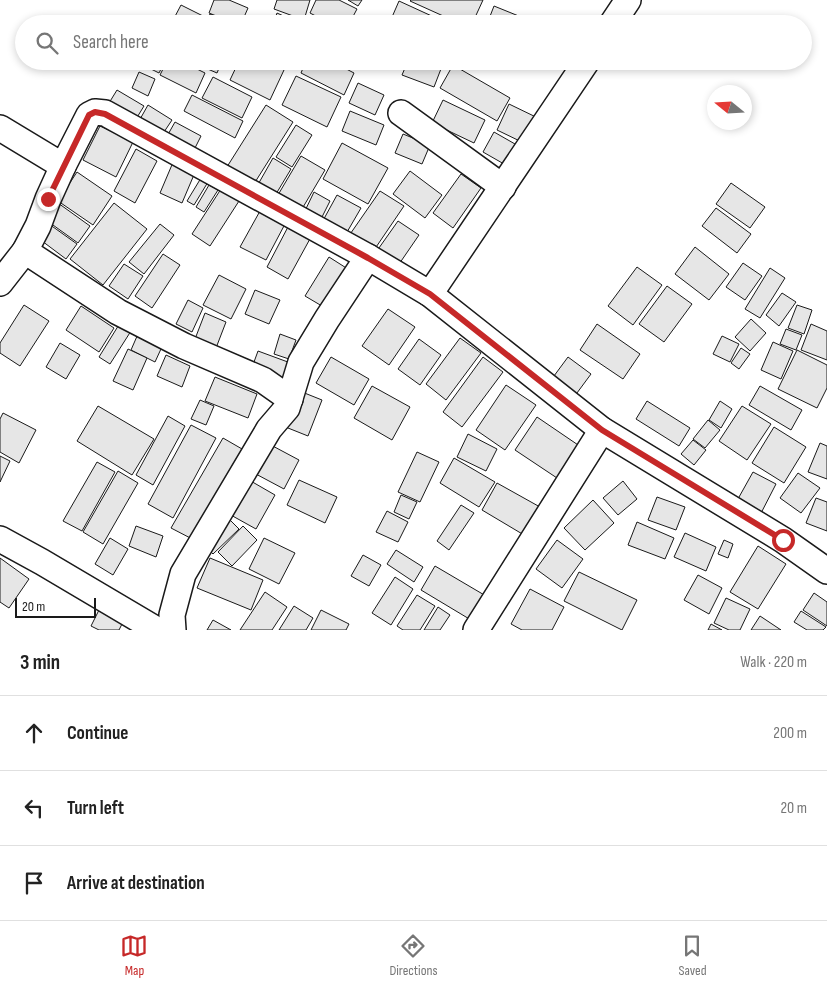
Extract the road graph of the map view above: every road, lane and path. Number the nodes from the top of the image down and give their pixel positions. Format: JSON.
{"nodes":[{"id":1,"x":628,"y":0,"type":"edge"},
{"id":2,"x":618,"y":15,"type":"edge"},
{"id":3,"x":581,"y":70,"type":"edge"},
{"id":4,"x":401,"y":113,"type":"dead end"},
{"id":5,"x":0,"y":128,"type":"edge"},
{"id":6,"x":63,"y":166,"type":"junction"},
{"id":7,"x":503,"y":187,"type":"junction"},
{"id":8,"x":25,"y":251,"type":"junction"},
{"id":9,"x":368,"y":258,"type":"junction"},
{"id":10,"x":0,"y":283,"type":"edge"},
{"id":11,"x":430,"y":294,"type":"junction"},
{"id":12,"x":290,"y":399,"type":"junction"},
{"id":13,"x":602,"y":430,"type":"junction"},
{"id":14,"x":0,"y":539,"type":"edge"},
{"id":15,"x":827,"y":571,"type":"edge"},
{"id":16,"x":157,"y":630,"type":"edge"},
{"id":17,"x":174,"y":630,"type":"edge"},
{"id":18,"x":476,"y":630,"type":"edge"}],
"edges":[{"from":1,"to":2,"type":"street"},
{"from":3,"to":7,"type":"street"},
{"from":4,"to":7,"type":"street"},
{"from":5,"to":6,"type":"street"},
{"from":6,"to":8,"type":"street"},
{"from":6,"to":9,"type":"street"},
{"from":7,"to":11,"type":"street"},
{"from":8,"to":10,"type":"street"},
{"from":8,"to":12,"type":"street"},
{"from":9,"to":11,"type":"street"},
{"from":9,"to":12,"type":"street"},
{"from":11,"to":13,"type":"street"},
{"from":12,"to":17,"type":"street"},
{"from":13,"to":15,"type":"street"},
{"from":13,"to":18,"type":"street"},
{"from":14,"to":16,"type":"street"}]}
